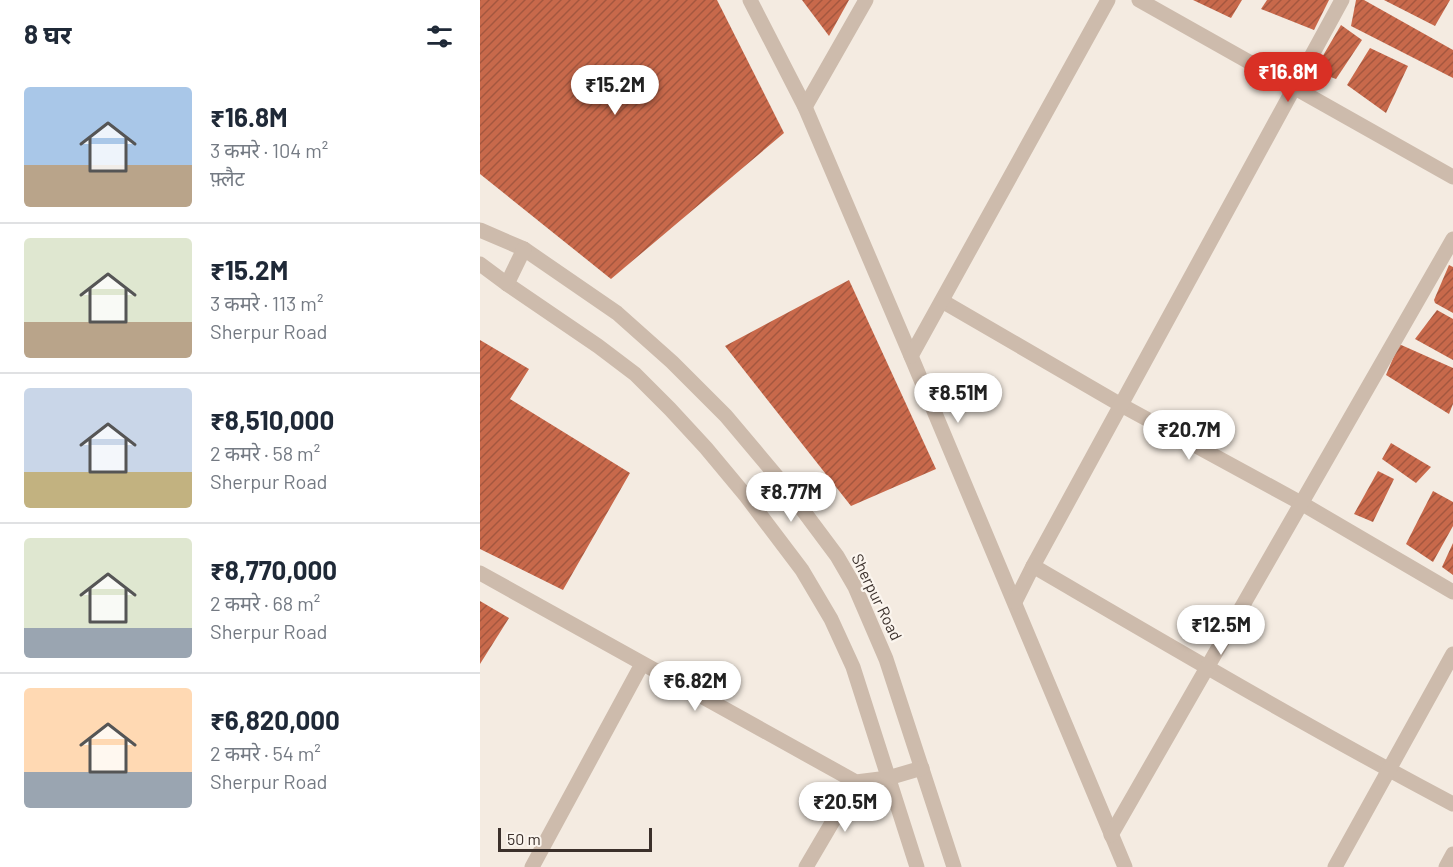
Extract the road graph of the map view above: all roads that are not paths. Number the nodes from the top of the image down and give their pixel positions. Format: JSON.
{"nodes":[{"id":1,"x":750,"y":0,"type":"edge"},
{"id":2,"x":866,"y":0,"type":"edge"},
{"id":3,"x":1108,"y":0,"type":"edge"},
{"id":4,"x":1139,"y":0,"type":"edge"},
{"id":5,"x":1342,"y":0,"type":"edge"},
{"id":6,"x":1294,"y":88,"type":"junction"},
{"id":7,"x":805,"y":107,"type":"junction"},
{"id":8,"x":1453,"y":177,"type":"edge"},
{"id":9,"x":480,"y":230,"type":"edge"},
{"id":10,"x":1453,"y":239,"type":"edge"},
{"id":11,"x":524,"y":249,"type":"junction"},
{"id":12,"x":480,"y":264,"type":"edge"},
{"id":13,"x":507,"y":284,"type":"junction"},
{"id":14,"x":942,"y":301,"type":"junction"},
{"id":15,"x":911,"y":356,"type":"junction"},
{"id":16,"x":1121,"y":405,"type":"junction"},
{"id":17,"x":1301,"y":503,"type":"junction"},
{"id":18,"x":1033,"y":566,"type":"junction"},
{"id":19,"x":480,"y":573,"type":"edge"},
{"id":20,"x":1453,"y":592,"type":"edge"},
{"id":21,"x":1015,"y":602,"type":"junction"},
{"id":22,"x":1453,"y":654,"type":"edge"},
{"id":23,"x":642,"y":664,"type":"junction"},
{"id":24,"x":1207,"y":667,"type":"junction"},
{"id":25,"x":921,"y":768,"type":"junction"},
{"id":26,"x":1388,"y":770,"type":"junction"},
{"id":27,"x":888,"y":778,"type":"junction"},
{"id":28,"x":856,"y":782,"type":"junction"},
{"id":29,"x":1453,"y":804,"type":"edge"},
{"id":30,"x":1111,"y":835,"type":"junction"},
{"id":31,"x":1453,"y":854,"type":"edge"},
{"id":32,"x":532,"y":867,"type":"edge"},
{"id":33,"x":806,"y":867,"type":"edge"},
{"id":34,"x":917,"y":867,"type":"edge"},
{"id":35,"x":954,"y":867,"type":"edge"},
{"id":36,"x":1125,"y":867,"type":"edge"},
{"id":37,"x":1335,"y":867,"type":"edge"},
{"id":38,"x":1446,"y":867,"type":"edge"}],
"edges":[{"from":1,"to":7,"type":"street"},
{"from":2,"to":7,"type":"street"},
{"from":3,"to":14,"type":"street"},
{"from":4,"to":6,"type":"street"},
{"from":5,"to":6,"type":"street"},
{"from":6,"to":8,"type":"street"},
{"from":6,"to":16,"type":"street"},
{"from":7,"to":15,"type":"street"},
{"from":9,"to":11,"type":"street","name":"Sherpur Road"},
{"from":10,"to":17,"type":"street"},
{"from":11,"to":13,"type":"street"},
{"from":11,"to":25,"type":"street","name":"Sherpur Road"},
{"from":12,"to":13,"type":"street"},
{"from":13,"to":27,"type":"street"},
{"from":14,"to":15,"type":"street"},
{"from":14,"to":16,"type":"street"},
{"from":15,"to":21,"type":"street"},
{"from":16,"to":17,"type":"street"},
{"from":16,"to":18,"type":"street"},
{"from":17,"to":20,"type":"street"},
{"from":17,"to":24,"type":"street"},
{"from":18,"to":21,"type":"street"},
{"from":18,"to":24,"type":"street"},
{"from":19,"to":23,"type":"street"},
{"from":21,"to":30,"type":"street"},
{"from":22,"to":26,"type":"street"},
{"from":23,"to":28,"type":"street"},
{"from":23,"to":32,"type":"street"},
{"from":24,"to":26,"type":"street"},
{"from":24,"to":30,"type":"street"},
{"from":25,"to":27,"type":"street"},
{"from":25,"to":35,"type":"street","name":"Sherpur Road"},
{"from":26,"to":29,"type":"street"},
{"from":26,"to":37,"type":"street"},
{"from":27,"to":28,"type":"street"},
{"from":27,"to":34,"type":"street"},
{"from":28,"to":33,"type":"street"},
{"from":30,"to":36,"type":"street"},
{"from":31,"to":38,"type":"street"}]}
